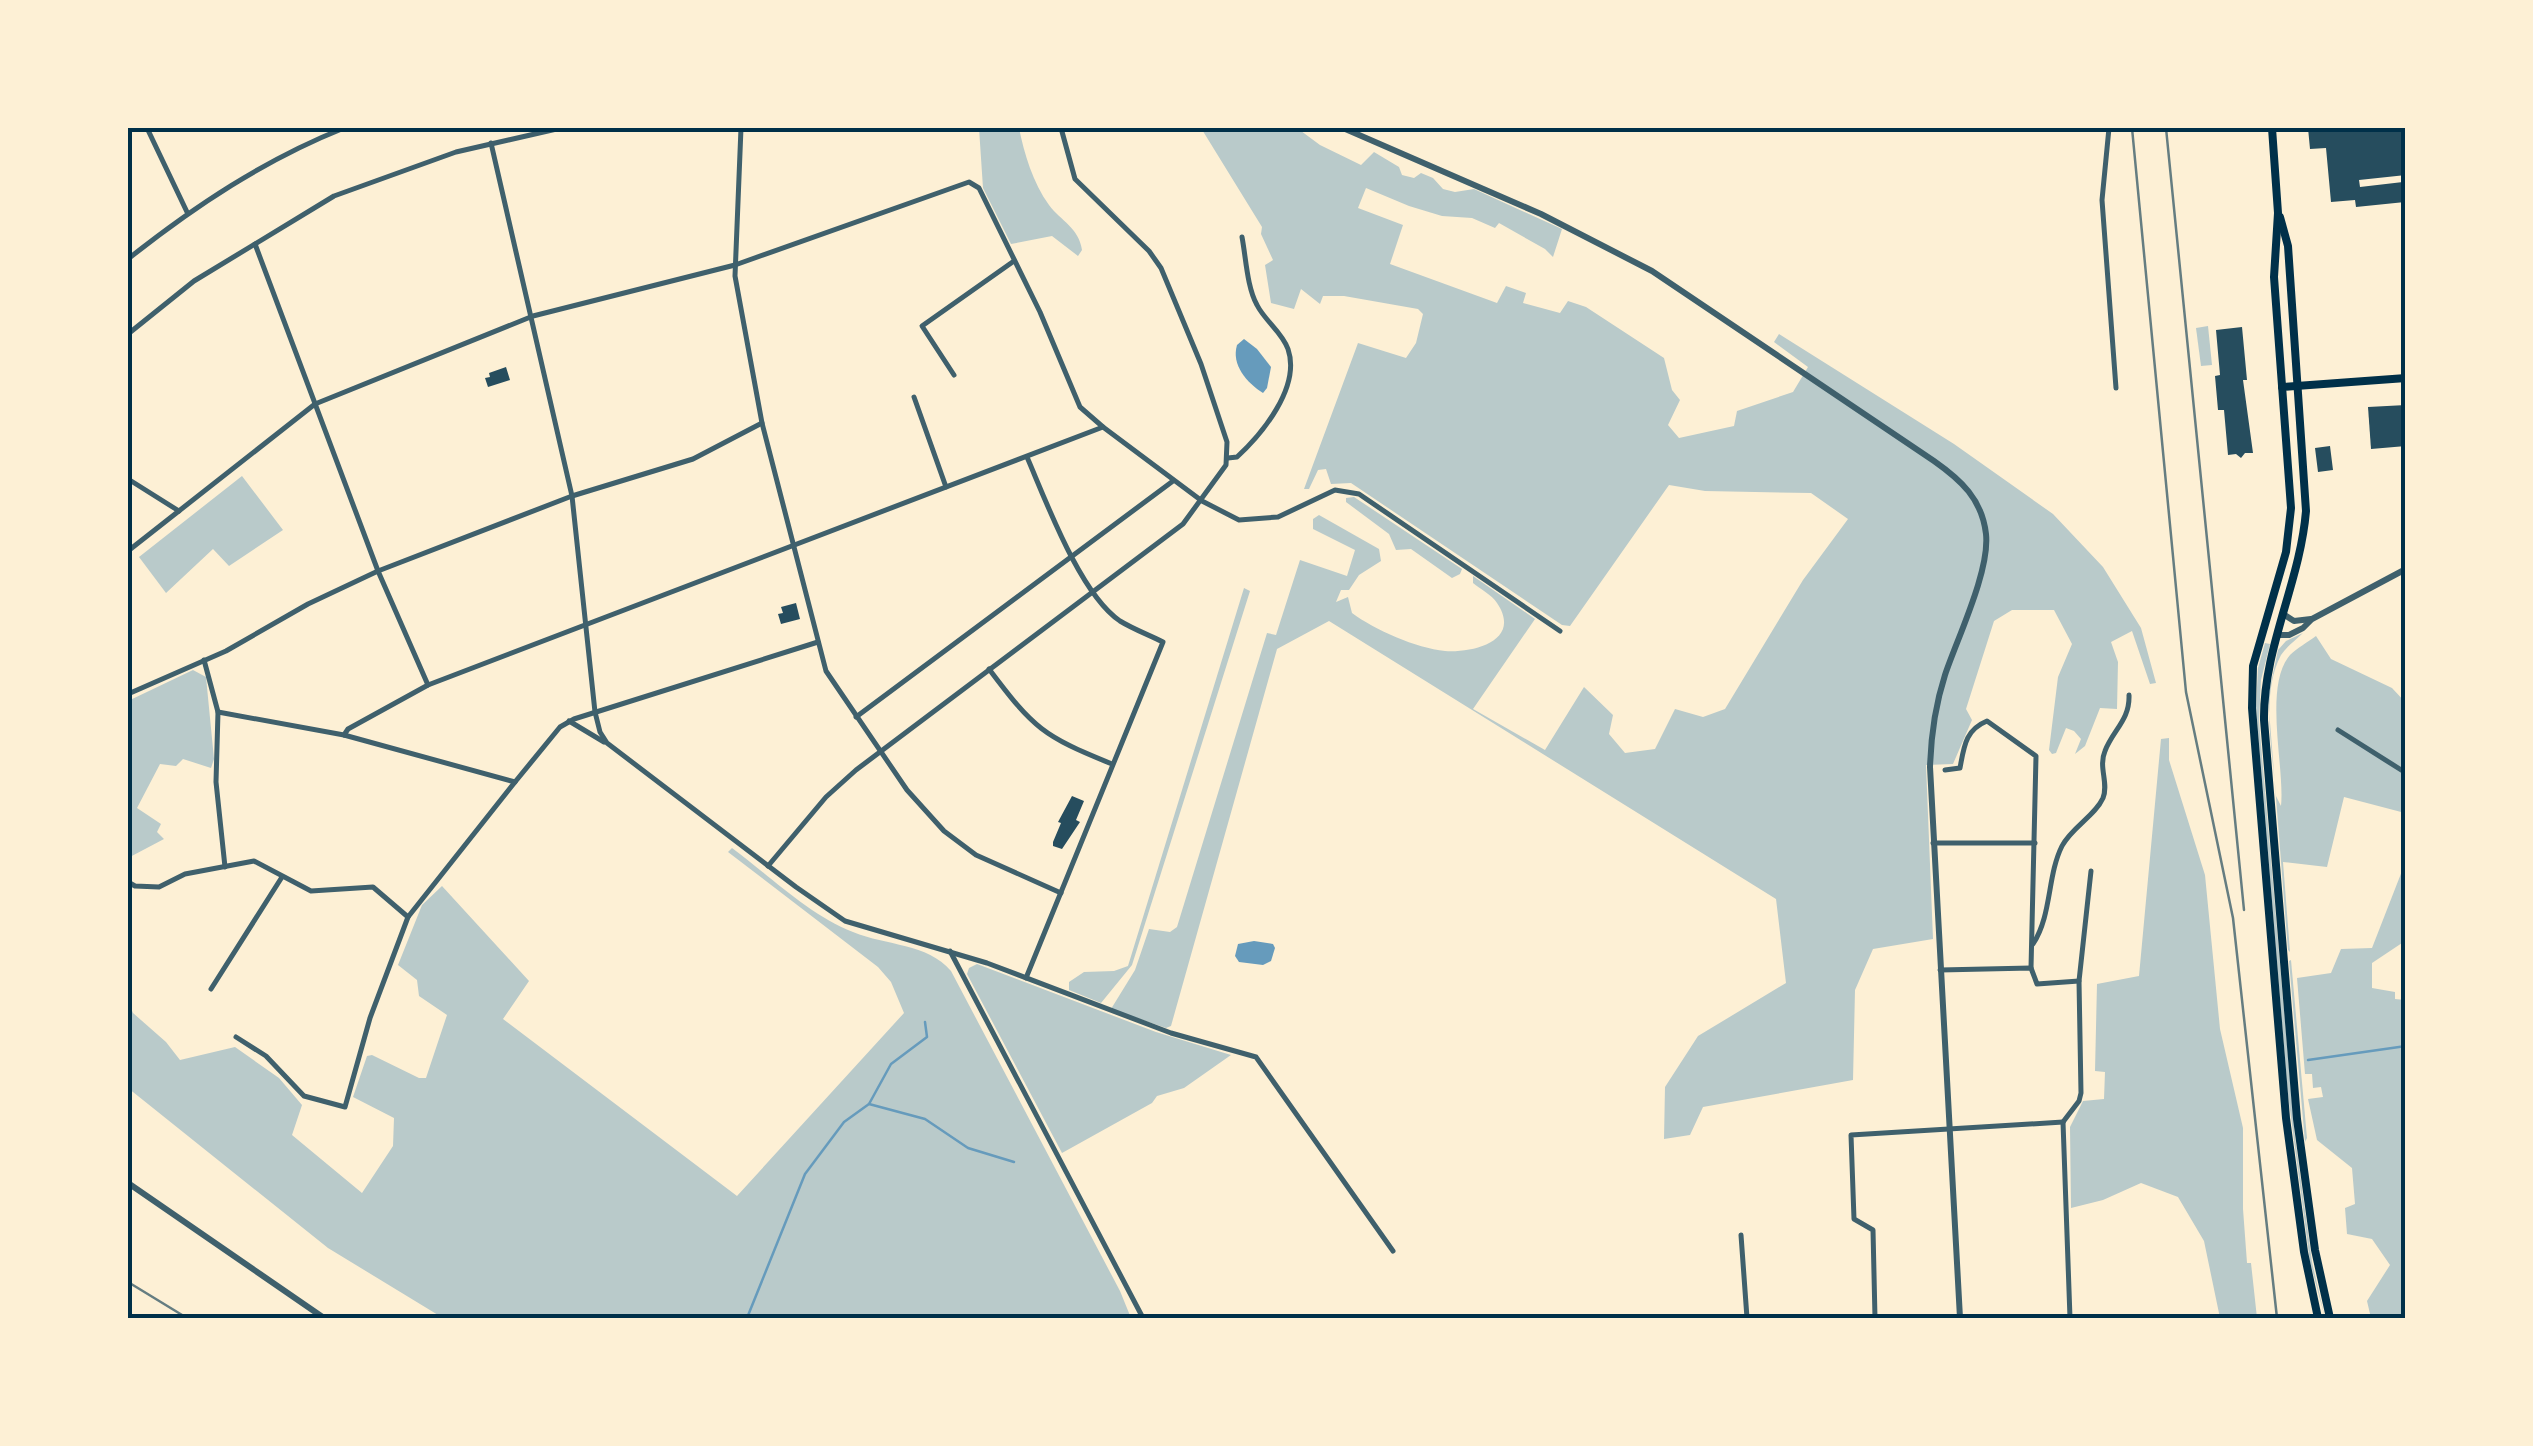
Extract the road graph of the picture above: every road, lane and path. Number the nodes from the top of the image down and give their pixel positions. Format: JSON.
{"nodes":[{"id":1,"x":147,"y":128,"type":"edge"},
{"id":2,"x":344,"y":128,"type":"edge"},
{"id":3,"x":561,"y":128,"type":"edge"},
{"id":4,"x":741,"y":128,"type":"edge"},
{"id":5,"x":1060,"y":128,"type":"edge"},
{"id":6,"x":1343,"y":128,"type":"edge"},
{"id":7,"x":2110,"y":128,"type":"edge"},
{"id":8,"x":2272,"y":128,"type":"edge"},
{"id":9,"x":545,"y":129,"type":"edge"},
{"id":10,"x":491,"y":142,"type":"junction"},
{"id":11,"x":187,"y":212,"type":"junction"},
{"id":12,"x":2278,"y":213,"type":"junction"},
{"id":13,"x":1242,"y":237,"type":"dead end"},
{"id":14,"x":256,"y":244,"type":"junction"},
{"id":15,"x":128,"y":258,"type":"edge"},
{"id":16,"x":1014,"y":261,"type":"junction"},
{"id":17,"x":735,"y":265,"type":"junction"},
{"id":18,"x":533,"y":316,"type":"junction"},
{"id":19,"x":128,"y":334,"type":"edge"},
{"id":20,"x":954,"y":375,"type":"dead end"},
{"id":21,"x":2406,"y":378,"type":"edge"},
{"id":22,"x":2299,"y":386,"type":"junction"},
{"id":23,"x":2282,"y":387,"type":"junction"},
{"id":24,"x":2116,"y":388,"type":"dead end"},
{"id":25,"x":914,"y":397,"type":"dead end"},
{"id":26,"x":315,"y":404,"type":"junction"},
{"id":27,"x":2301,"y":417,"type":"junction"},
{"id":28,"x":2284,"y":418,"type":"junction"},
{"id":29,"x":762,"y":423,"type":"junction"},
{"id":30,"x":1103,"y":427,"type":"junction"},
{"id":31,"x":1027,"y":457,"type":"junction"},
{"id":32,"x":1228,"y":458,"type":"junction"},
{"id":33,"x":128,"y":479,"type":"edge"},
{"id":34,"x":1173,"y":481,"type":"junction"},
{"id":35,"x":946,"y":487,"type":"junction"},
{"id":36,"x":572,"y":496,"type":"junction"},
{"id":37,"x":1202,"y":501,"type":"junction"},
{"id":38,"x":179,"y":511,"type":"junction"},
{"id":39,"x":794,"y":545,"type":"junction"},
{"id":40,"x":128,"y":552,"type":"edge"},
{"id":41,"x":1071,"y":557,"type":"junction"},
{"id":42,"x":378,"y":570,"type":"junction"},
{"id":43,"x":2405,"y":571,"type":"edge"},
{"id":44,"x":1094,"y":591,"type":"junction"},
{"id":45,"x":2284,"y":614,"type":"junction"},
{"id":46,"x":2312,"y":618,"type":"junction"},
{"id":47,"x":586,"y":624,"type":"junction"},
{"id":48,"x":1560,"y":631,"type":"dead end"},
{"id":49,"x":2261,"y":631,"type":"junction"},
{"id":50,"x":2277,"y":635,"type":"junction"},
{"id":51,"x":818,"y":642,"type":"junction"},
{"id":52,"x":204,"y":660,"type":"junction"},
{"id":53,"x":989,"y":669,"type":"junction"},
{"id":54,"x":428,"y":685,"type":"junction"},
{"id":55,"x":128,"y":694,"type":"edge"},
{"id":56,"x":2129,"y":695,"type":"dead end"},
{"id":57,"x":218,"y":712,"type":"junction"},
{"id":58,"x":595,"y":712,"type":"junction"},
{"id":59,"x":856,"y":718,"type":"junction"},
{"id":60,"x":569,"y":721,"type":"junction"},
{"id":61,"x":2338,"y":730,"type":"dead end"},
{"id":62,"x":344,"y":735,"type":"junction"},
{"id":63,"x":607,"y":743,"type":"junction"},
{"id":64,"x":880,"y":752,"type":"junction"},
{"id":65,"x":1112,"y":764,"type":"junction"},
{"id":66,"x":1945,"y":770,"type":"dead end"},
{"id":67,"x":2406,"y":773,"type":"edge"},
{"id":68,"x":515,"y":782,"type":"junction"},
{"id":69,"x":1933,"y":842,"type":"junction"},
{"id":70,"x":2035,"y":843,"type":"junction"},
{"id":71,"x":225,"y":866,"type":"junction"},
{"id":72,"x":768,"y":866,"type":"junction"},
{"id":73,"x":2091,"y":872,"type":"dead end"},
{"id":74,"x":282,"y":876,"type":"junction"},
{"id":75,"x":128,"y":882,"type":"edge"},
{"id":76,"x":1061,"y":892,"type":"junction"},
{"id":77,"x":408,"y":918,"type":"junction"},
{"id":78,"x":2032,"y":946,"type":"junction"},
{"id":79,"x":950,"y":951,"type":"junction"},
{"id":80,"x":2031,"y":968,"type":"junction"},
{"id":81,"x":1940,"y":970,"type":"junction"},
{"id":82,"x":1026,"y":978,"type":"junction"},
{"id":83,"x":2078,"y":981,"type":"junction"},
{"id":84,"x":211,"y":989,"type":"dead end"},
{"id":85,"x":236,"y":1037,"type":"dead end"},
{"id":86,"x":2063,"y":1122,"type":"junction"},
{"id":87,"x":1949,"y":1130,"type":"junction"},
{"id":88,"x":128,"y":1183,"type":"edge"},
{"id":89,"x":1741,"y":1235,"type":"dead end"},
{"id":90,"x":1393,"y":1251,"type":"dead end"},
{"id":91,"x":324,"y":1318,"type":"edge"},
{"id":92,"x":1144,"y":1318,"type":"edge"},
{"id":93,"x":1747,"y":1318,"type":"edge"},
{"id":94,"x":1875,"y":1318,"type":"edge"},
{"id":95,"x":1960,"y":1318,"type":"edge"},
{"id":96,"x":2070,"y":1318,"type":"edge"},
{"id":97,"x":2318,"y":1318,"type":"edge"},
{"id":98,"x":2330,"y":1318,"type":"edge"}],
"edges":[{"from":1,"to":11,"type":"street"},
{"from":2,"to":11,"type":"street"},
{"from":3,"to":9,"type":"street"},
{"from":4,"to":17,"type":"street"},
{"from":5,"to":32,"type":"street"},
{"from":6,"to":69,"type":"street"},
{"from":7,"to":24,"type":"street"},
{"from":8,"to":12,"type":"main road"},
{"from":9,"to":10,"type":"street"},
{"from":10,"to":14,"type":"street"},
{"from":10,"to":18,"type":"street"},
{"from":11,"to":15,"type":"street"},
{"from":12,"to":22,"type":"main road"},
{"from":12,"to":23,"type":"main road"},
{"from":13,"to":32,"type":"street"},
{"from":14,"to":19,"type":"street"},
{"from":14,"to":26,"type":"street"},
{"from":16,"to":17,"type":"street"},
{"from":16,"to":20,"type":"street"},
{"from":16,"to":30,"type":"street"},
{"from":17,"to":18,"type":"street"},
{"from":17,"to":29,"type":"street"},
{"from":18,"to":26,"type":"street"},
{"from":18,"to":36,"type":"street"},
{"from":21,"to":22,"type":"main road"},
{"from":22,"to":23,"type":"main road"},
{"from":22,"to":27,"type":"main road"},
{"from":23,"to":28,"type":"main road"},
{"from":25,"to":35,"type":"street"},
{"from":26,"to":38,"type":"street"},
{"from":26,"to":42,"type":"street"},
{"from":27,"to":28,"type":"main road"},
{"from":27,"to":45,"type":"main road"},
{"from":28,"to":49,"type":"main road"},
{"from":29,"to":36,"type":"street"},
{"from":29,"to":39,"type":"street"},
{"from":30,"to":31,"type":"street"},
{"from":30,"to":34,"type":"street"},
{"from":31,"to":35,"type":"street"},
{"from":31,"to":41,"type":"street"},
{"from":32,"to":37,"type":"street"},
{"from":33,"to":38,"type":"street"},
{"from":34,"to":37,"type":"street"},
{"from":34,"to":41,"type":"street"},
{"from":35,"to":39,"type":"street"},
{"from":36,"to":42,"type":"street"},
{"from":36,"to":47,"type":"street"},
{"from":37,"to":44,"type":"street"},
{"from":37,"to":48,"type":"street"},
{"from":38,"to":40,"type":"street"},
{"from":39,"to":47,"type":"street"},
{"from":39,"to":51,"type":"street"},
{"from":41,"to":44,"type":"street"},
{"from":41,"to":59,"type":"street"},
{"from":42,"to":52,"type":"street"},
{"from":42,"to":54,"type":"street"},
{"from":43,"to":46,"type":"street"},
{"from":44,"to":53,"type":"street"},
{"from":44,"to":65,"type":"street"},
{"from":45,"to":46,"type":"street"},
{"from":45,"to":50,"type":"main road"},
{"from":46,"to":50,"type":"street"},
{"from":47,"to":54,"type":"street"},
{"from":47,"to":58,"type":"street"},
{"from":49,"to":50,"type":"main road"},
{"from":49,"to":97,"type":"main road"},
{"from":50,"to":98,"type":"main road"},
{"from":51,"to":58,"type":"street"},
{"from":51,"to":59,"type":"street"},
{"from":52,"to":55,"type":"street"},
{"from":52,"to":57,"type":"street"},
{"from":53,"to":64,"type":"street"},
{"from":53,"to":65,"type":"street"},
{"from":54,"to":62,"type":"street"},
{"from":56,"to":78,"type":"street"},
{"from":57,"to":62,"type":"street"},
{"from":57,"to":71,"type":"street"},
{"from":58,"to":60,"type":"street"},
{"from":58,"to":63,"type":"street"},
{"from":59,"to":64,"type":"street"},
{"from":60,"to":63,"type":"street"},
{"from":60,"to":68,"type":"street"},
{"from":61,"to":67,"type":"street"},
{"from":62,"to":68,"type":"street"},
{"from":63,"to":72,"type":"street"},
{"from":64,"to":72,"type":"street"},
{"from":64,"to":76,"type":"street"},
{"from":65,"to":76,"type":"street"},
{"from":66,"to":70,"type":"street"},
{"from":68,"to":77,"type":"street"},
{"from":69,"to":70,"type":"street"},
{"from":69,"to":81,"type":"street"},
{"from":70,"to":78,"type":"street"},
{"from":71,"to":74,"type":"street"},
{"from":71,"to":75,"type":"street"},
{"from":72,"to":79,"type":"street"},
{"from":73,"to":83,"type":"street"},
{"from":74,"to":77,"type":"street"},
{"from":74,"to":84,"type":"street"},
{"from":76,"to":82,"type":"street"},
{"from":77,"to":85,"type":"street"},
{"from":78,"to":80,"type":"street"},
{"from":79,"to":82,"type":"street"},
{"from":79,"to":92,"type":"street"},
{"from":80,"to":81,"type":"street"},
{"from":80,"to":83,"type":"street"},
{"from":81,"to":87,"type":"street"},
{"from":82,"to":90,"type":"street"},
{"from":83,"to":86,"type":"street"},
{"from":86,"to":87,"type":"street"},
{"from":86,"to":96,"type":"street"},
{"from":87,"to":94,"type":"street"},
{"from":87,"to":95,"type":"street"},
{"from":88,"to":91,"type":"street"},
{"from":89,"to":93,"type":"street"}]}
